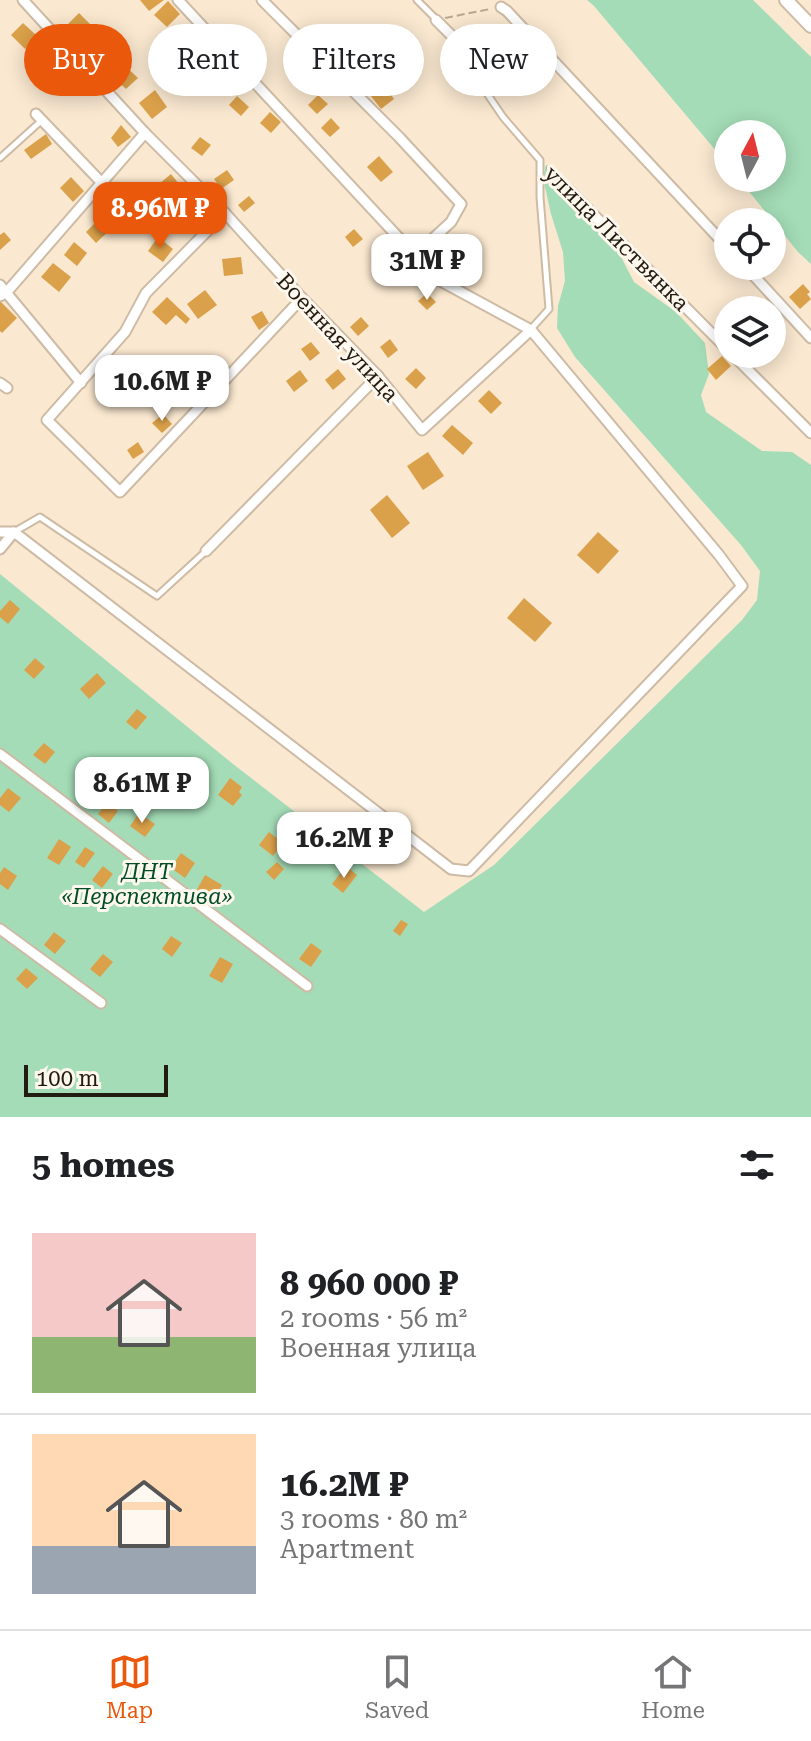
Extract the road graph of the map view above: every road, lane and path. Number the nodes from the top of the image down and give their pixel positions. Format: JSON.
{"nodes":[{"id":1,"x":23,"y":0,"type":"edge"},
{"id":2,"x":178,"y":0,"type":"edge"},
{"id":3,"x":262,"y":0,"type":"edge"},
{"id":4,"x":417,"y":0,"type":"edge"},
{"id":5,"x":786,"y":0,"type":"edge"},
{"id":6,"x":501,"y":7,"type":"joint"},
{"id":7,"x":436,"y":20,"type":"junction"},
{"id":8,"x":440,"y":24,"type":"edge"},
{"id":9,"x":811,"y":26,"type":"edge"},
{"id":10,"x":489,"y":96,"type":"edge"},
{"id":11,"x":39,"y":117,"type":"joint"},
{"id":12,"x":145,"y":133,"type":"junction"},
{"id":13,"x":0,"y":158,"type":"edge"},
{"id":14,"x":540,"y":160,"type":"junction"},
{"id":15,"x":102,"y":183,"type":"junction"},
{"id":16,"x":568,"y":189,"type":"joint"},
{"id":17,"x":225,"y":213,"type":"junction"},
{"id":18,"x":714,"y":233,"type":"edge"},
{"id":19,"x":415,"y":255,"type":"junction"},
{"id":20,"x":758,"y":280,"type":"edge"},
{"id":21,"x":2,"y":291,"type":"edge"},
{"id":22,"x":302,"y":298,"type":"junction"},
{"id":23,"x":531,"y":330,"type":"junction"},
{"id":24,"x":714,"y":336,"type":"edge"},
{"id":25,"x":811,"y":338,"type":"edge"},
{"id":26,"x":746,"y":368,"type":"edge"},
{"id":27,"x":378,"y":376,"type":"junction"},
{"id":28,"x":81,"y":383,"type":"junction"},
{"id":29,"x":811,"y":433,"type":"edge"},
{"id":30,"x":0,"y":532,"type":"edge"},
{"id":31,"x":14,"y":532,"type":"junction"},
{"id":32,"x":0,"y":549,"type":"edge"},
{"id":33,"x":206,"y":551,"type":"joint"},
{"id":34,"x":0,"y":754,"type":"edge"},
{"id":35,"x":0,"y":929,"type":"edge"},
{"id":36,"x":307,"y":986,"type":"dead end"},
{"id":37,"x":101,"y":1003,"type":"dead end"}],
"edges":[{"from":1,"to":12,"type":"street","name":"Военная улица"},
{"from":2,"to":19,"type":"street"},
{"from":3,"to":19,"type":"street"},
{"from":4,"to":7,"type":"lane"},
{"from":5,"to":9,"type":"street"},
{"from":6,"to":7,"type":"path"},
{"from":6,"to":18,"type":"street"},
{"from":7,"to":8,"type":"street"},
{"from":10,"to":14,"type":"lane"},
{"from":11,"to":13,"type":"lane"},
{"from":11,"to":15,"type":"street"},
{"from":12,"to":15,"type":"street"},
{"from":12,"to":17,"type":"street","name":"Военная улица"},
{"from":14,"to":16,"type":"path","name":"улица Листвянка"},
{"from":14,"to":23,"type":"lane"},
{"from":15,"to":21,"type":"street"},
{"from":16,"to":24,"type":"street","name":"улица Листвянка"},
{"from":17,"to":22,"type":"street","name":"Военная улица"},
{"from":17,"to":28,"type":"street"},
{"from":19,"to":23,"type":"street"},
{"from":20,"to":25,"type":"street"},
{"from":21,"to":28,"type":"street"},
{"from":22,"to":27,"type":"street","name":"Военная улица"},
{"from":22,"to":28,"type":"street"},
{"from":23,"to":27,"type":"street","name":"Военная улица"},
{"from":23,"to":31,"type":"street"},
{"from":26,"to":29,"type":"street"},
{"from":27,"to":33,"type":"street"},
{"from":30,"to":31,"type":"street"},
{"from":31,"to":32,"type":"street"},
{"from":31,"to":33,"type":"lane"},
{"from":34,"to":36,"type":"street"},
{"from":35,"to":37,"type":"street"}]}
